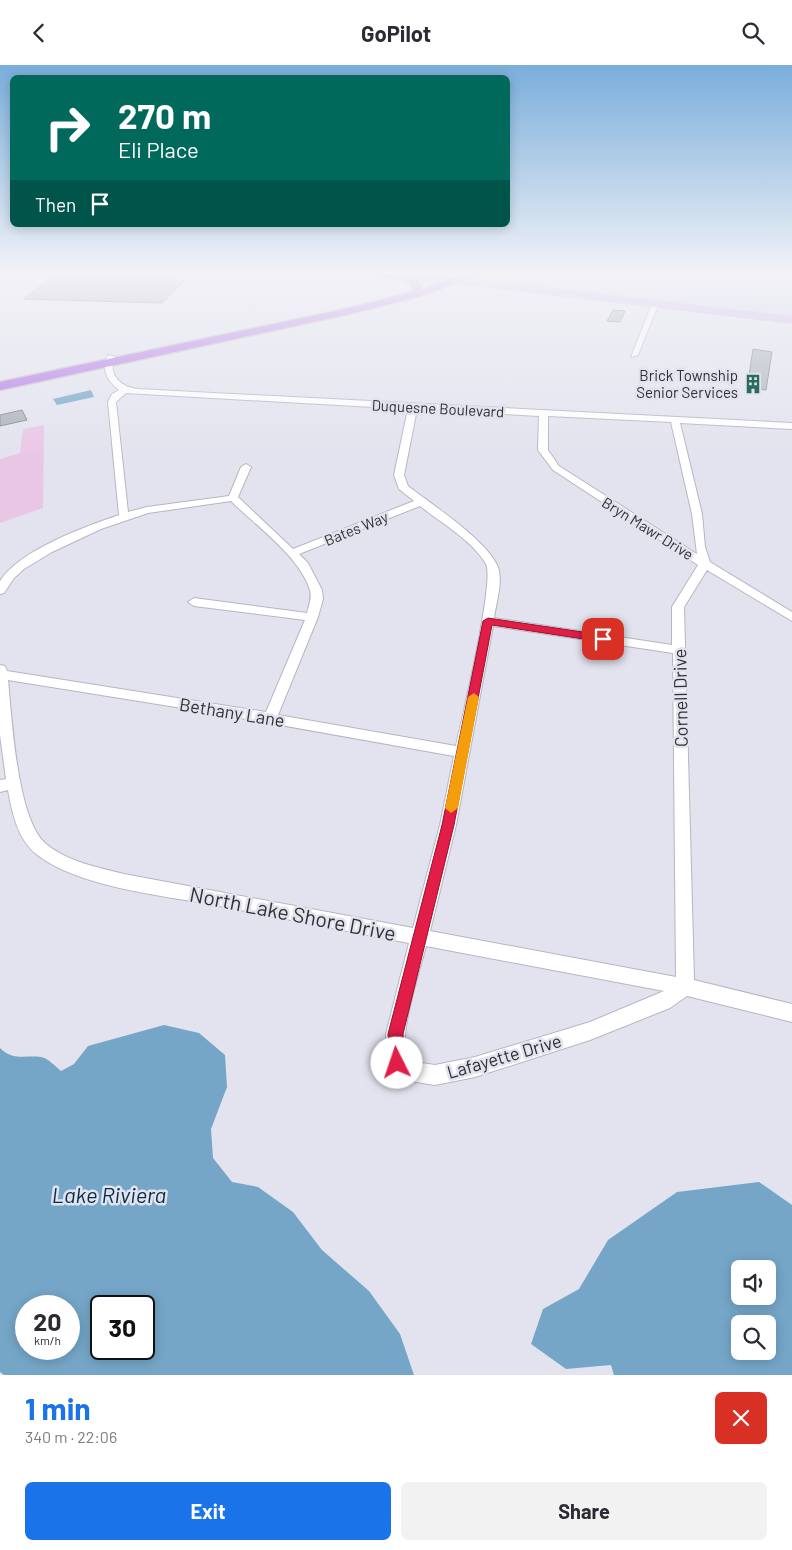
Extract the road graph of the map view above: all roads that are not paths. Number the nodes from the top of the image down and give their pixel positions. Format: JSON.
{"nodes":[{"id":1,"x":225,"y":334,"type":"edge"},
{"id":2,"x":239,"y":334,"type":"edge"},
{"id":3,"x":642,"y":334,"type":"edge"},
{"id":4,"x":634,"y":355,"type":"dead end"},
{"id":5,"x":110,"y":361,"type":"junction"},
{"id":6,"x":0,"y":380,"type":"edge"},
{"id":7,"x":0,"y":386,"type":"edge"},
{"id":8,"x":124,"y":389,"type":"junction"},
{"id":9,"x":413,"y":407,"type":"junction"},
{"id":10,"x":544,"y":414,"type":"junction"},
{"id":11,"x":675,"y":420,"type":"junction"},
{"id":12,"x":792,"y":426,"type":"edge"},
{"id":13,"x":246,"y":467,"type":"dead end"},
{"id":14,"x":232,"y":498,"type":"junction"},
{"id":15,"x":420,"y":502,"type":"junction"},
{"id":16,"x":124,"y":517,"type":"junction"},
{"id":17,"x":292,"y":553,"type":"junction"},
{"id":18,"x":705,"y":563,"type":"junction"},
{"id":19,"x":0,"y":590,"type":"edge"},
{"id":20,"x":194,"y":602,"type":"dead end"},
{"id":21,"x":312,"y":617,"type":"junction"},
{"id":22,"x":792,"y":617,"type":"edge"},
{"id":23,"x":488,"y":621,"type":"junction"},
{"id":24,"x":679,"y":650,"type":"junction"},
{"id":25,"x":0,"y":669,"type":"edge"},
{"id":26,"x":1,"y":675,"type":"edge"},
{"id":27,"x":270,"y":718,"type":"junction"},
{"id":28,"x":463,"y":752,"type":"junction"},
{"id":29,"x":7,"y":784,"type":"edge"},
{"id":30,"x":420,"y":937,"type":"junction"},
{"id":31,"x":685,"y":987,"type":"junction"},
{"id":32,"x":792,"y":1013,"type":"edge"}],
"edges":[{"from":1,"to":5,"type":"highway"},
{"from":2,"to":5,"type":"highway"},
{"from":3,"to":4,"type":"street"},
{"from":5,"to":6,"type":"highway"},
{"from":5,"to":7,"type":"highway"},
{"from":5,"to":8,"type":"street"},
{"from":8,"to":9,"type":"street","name":"Duquesne Boulevard"},
{"from":8,"to":16,"type":"street"},
{"from":9,"to":10,"type":"street","name":"Duquesne Boulevard"},
{"from":9,"to":15,"type":"street","name":"Lafayette Drive"},
{"from":10,"to":11,"type":"street","name":"Duquesne Boulevard"},
{"from":10,"to":18,"type":"street","name":"Bryn Mawr Drive"},
{"from":11,"to":12,"type":"street","name":"Duquesne Boulevard"},
{"from":11,"to":18,"type":"street"},
{"from":13,"to":14,"type":"street"},
{"from":14,"to":16,"type":"street"},
{"from":14,"to":17,"type":"street"},
{"from":15,"to":17,"type":"street","name":"Bates Way"},
{"from":15,"to":23,"type":"street","name":"Lafayette Drive"},
{"from":16,"to":19,"type":"street"},
{"from":17,"to":21,"type":"street"},
{"from":18,"to":22,"type":"street","name":"Bryn Mawr Drive"},
{"from":18,"to":24,"type":"street","name":"Cornell Drive"},
{"from":20,"to":21,"type":"street"},
{"from":21,"to":27,"type":"street"},
{"from":23,"to":24,"type":"street"},
{"from":23,"to":28,"type":"street","name":"Lafayette Drive"},
{"from":24,"to":31,"type":"street","name":"Cornell Drive"},
{"from":25,"to":26,"type":"street","name":"North Lake Shore Drive"},
{"from":26,"to":27,"type":"street","name":"Bethany Lane"},
{"from":26,"to":29,"type":"street","name":"North Lake Shore Drive"},
{"from":27,"to":28,"type":"street","name":"Bethany Lane"},
{"from":28,"to":30,"type":"street","name":"Lafayette Drive"},
{"from":29,"to":30,"type":"street","name":"North Lake Shore Drive"},
{"from":30,"to":31,"type":"street","name":"North Lake Shore Drive"},
{"from":30,"to":31,"type":"street","name":"Lafayette Drive"},
{"from":31,"to":32,"type":"street","name":"North Lake Shore Drive"}]}
